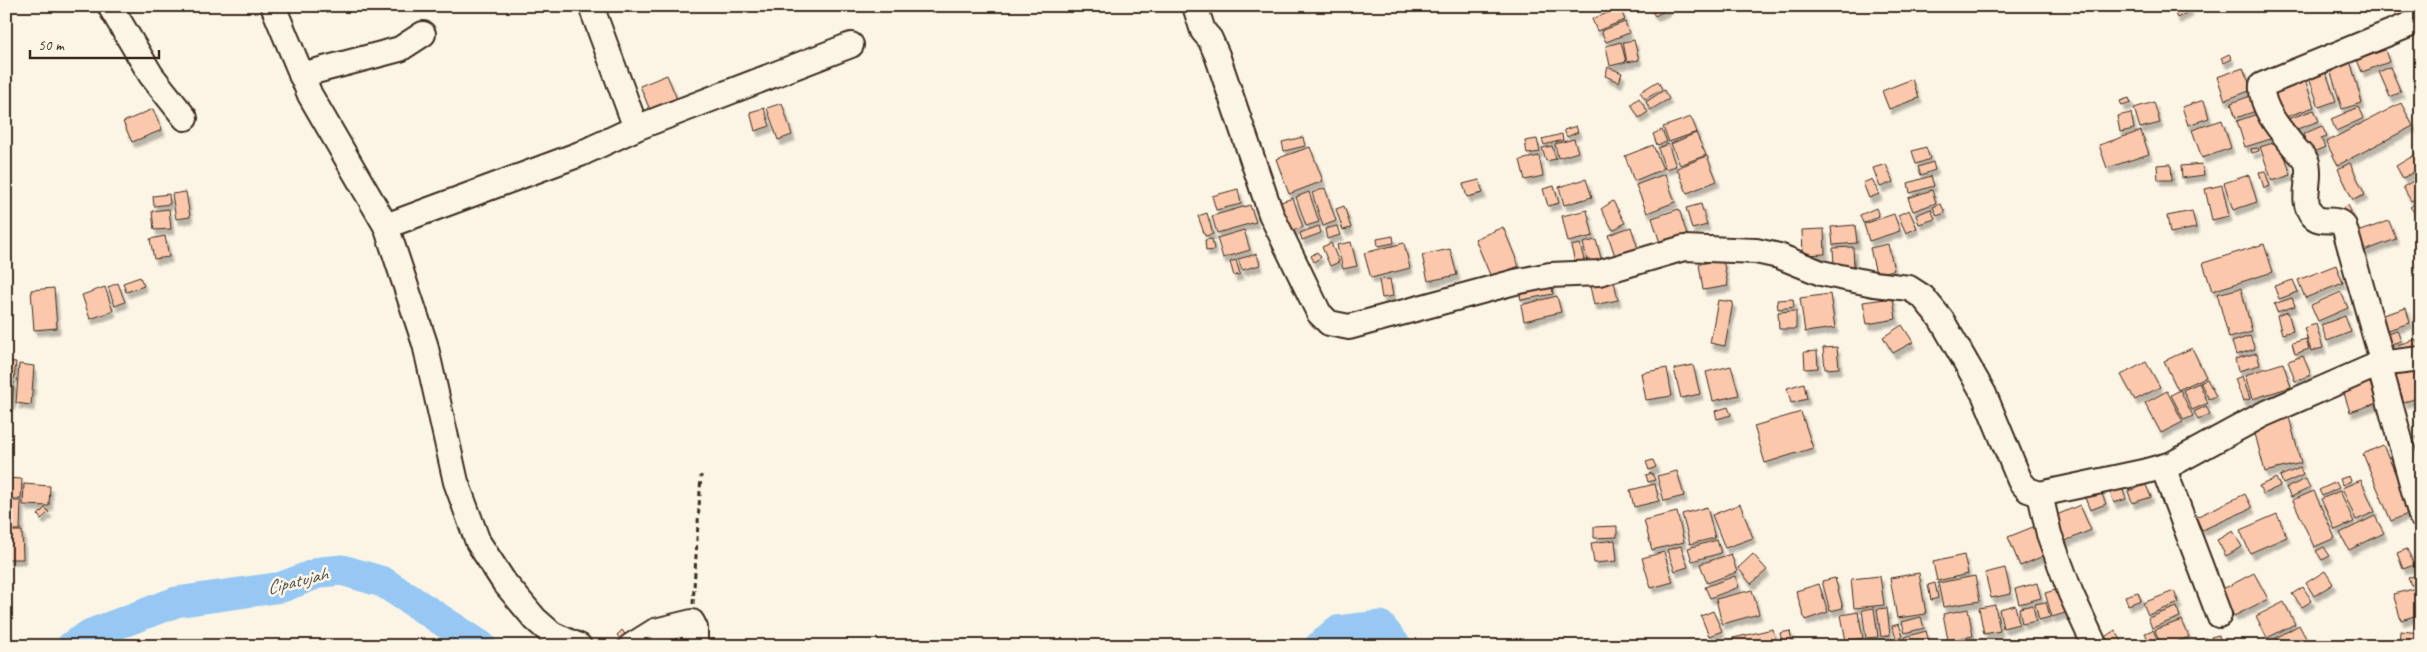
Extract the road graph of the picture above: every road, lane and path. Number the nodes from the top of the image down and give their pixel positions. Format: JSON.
{"nodes":[{"id":1,"x":110,"y":6,"type":"edge"},
{"id":2,"x":273,"y":6,"type":"edge"},
{"id":3,"x":591,"y":6,"type":"edge"},
{"id":4,"x":1195,"y":6,"type":"edge"},
{"id":5,"x":2421,"y":20,"type":"edge"},
{"id":6,"x":422,"y":34,"type":"dead end"},
{"id":7,"x":851,"y":45,"type":"dead end"},
{"id":8,"x":301,"y":75,"type":"junction"},
{"id":9,"x":185,"y":118,"type":"dead end"},
{"id":10,"x":636,"y":128,"type":"junction"},
{"id":11,"x":386,"y":226,"type":"junction"},
{"id":12,"x":2421,"y":359,"type":"edge"},
{"id":13,"x":2381,"y":364,"type":"junction"},
{"id":14,"x":2163,"y":467,"type":"junction"},
{"id":15,"x":700,"y":475,"type":"dead end"},
{"id":16,"x":2040,"y":494,"type":"junction"},
{"id":17,"x":2421,"y":516,"type":"edge"},
{"id":18,"x":2219,"y":615,"type":"dead end"},
{"id":19,"x":692,"y":622,"type":"junction"},
{"id":20,"x":579,"y":646,"type":"edge"},
{"id":21,"x":631,"y":646,"type":"edge"},
{"id":22,"x":695,"y":646,"type":"edge"},
{"id":23,"x":2095,"y":646,"type":"edge"}],
"edges":[{"from":1,"to":9,"type":"street"},
{"from":2,"to":8,"type":"street"},
{"from":3,"to":10,"type":"street"},
{"from":4,"to":16,"type":"street"},
{"from":5,"to":13,"type":"street"},
{"from":6,"to":8,"type":"street"},
{"from":7,"to":10,"type":"street"},
{"from":8,"to":11,"type":"street"},
{"from":10,"to":11,"type":"street"},
{"from":11,"to":20,"type":"street"},
{"from":12,"to":13,"type":"street"},
{"from":13,"to":14,"type":"street"},
{"from":13,"to":17,"type":"street"},
{"from":14,"to":16,"type":"street"},
{"from":14,"to":18,"type":"street"},
{"from":15,"to":19,"type":"path"},
{"from":16,"to":23,"type":"street"},
{"from":19,"to":21,"type":"street"},
{"from":19,"to":22,"type":"street"}]}
